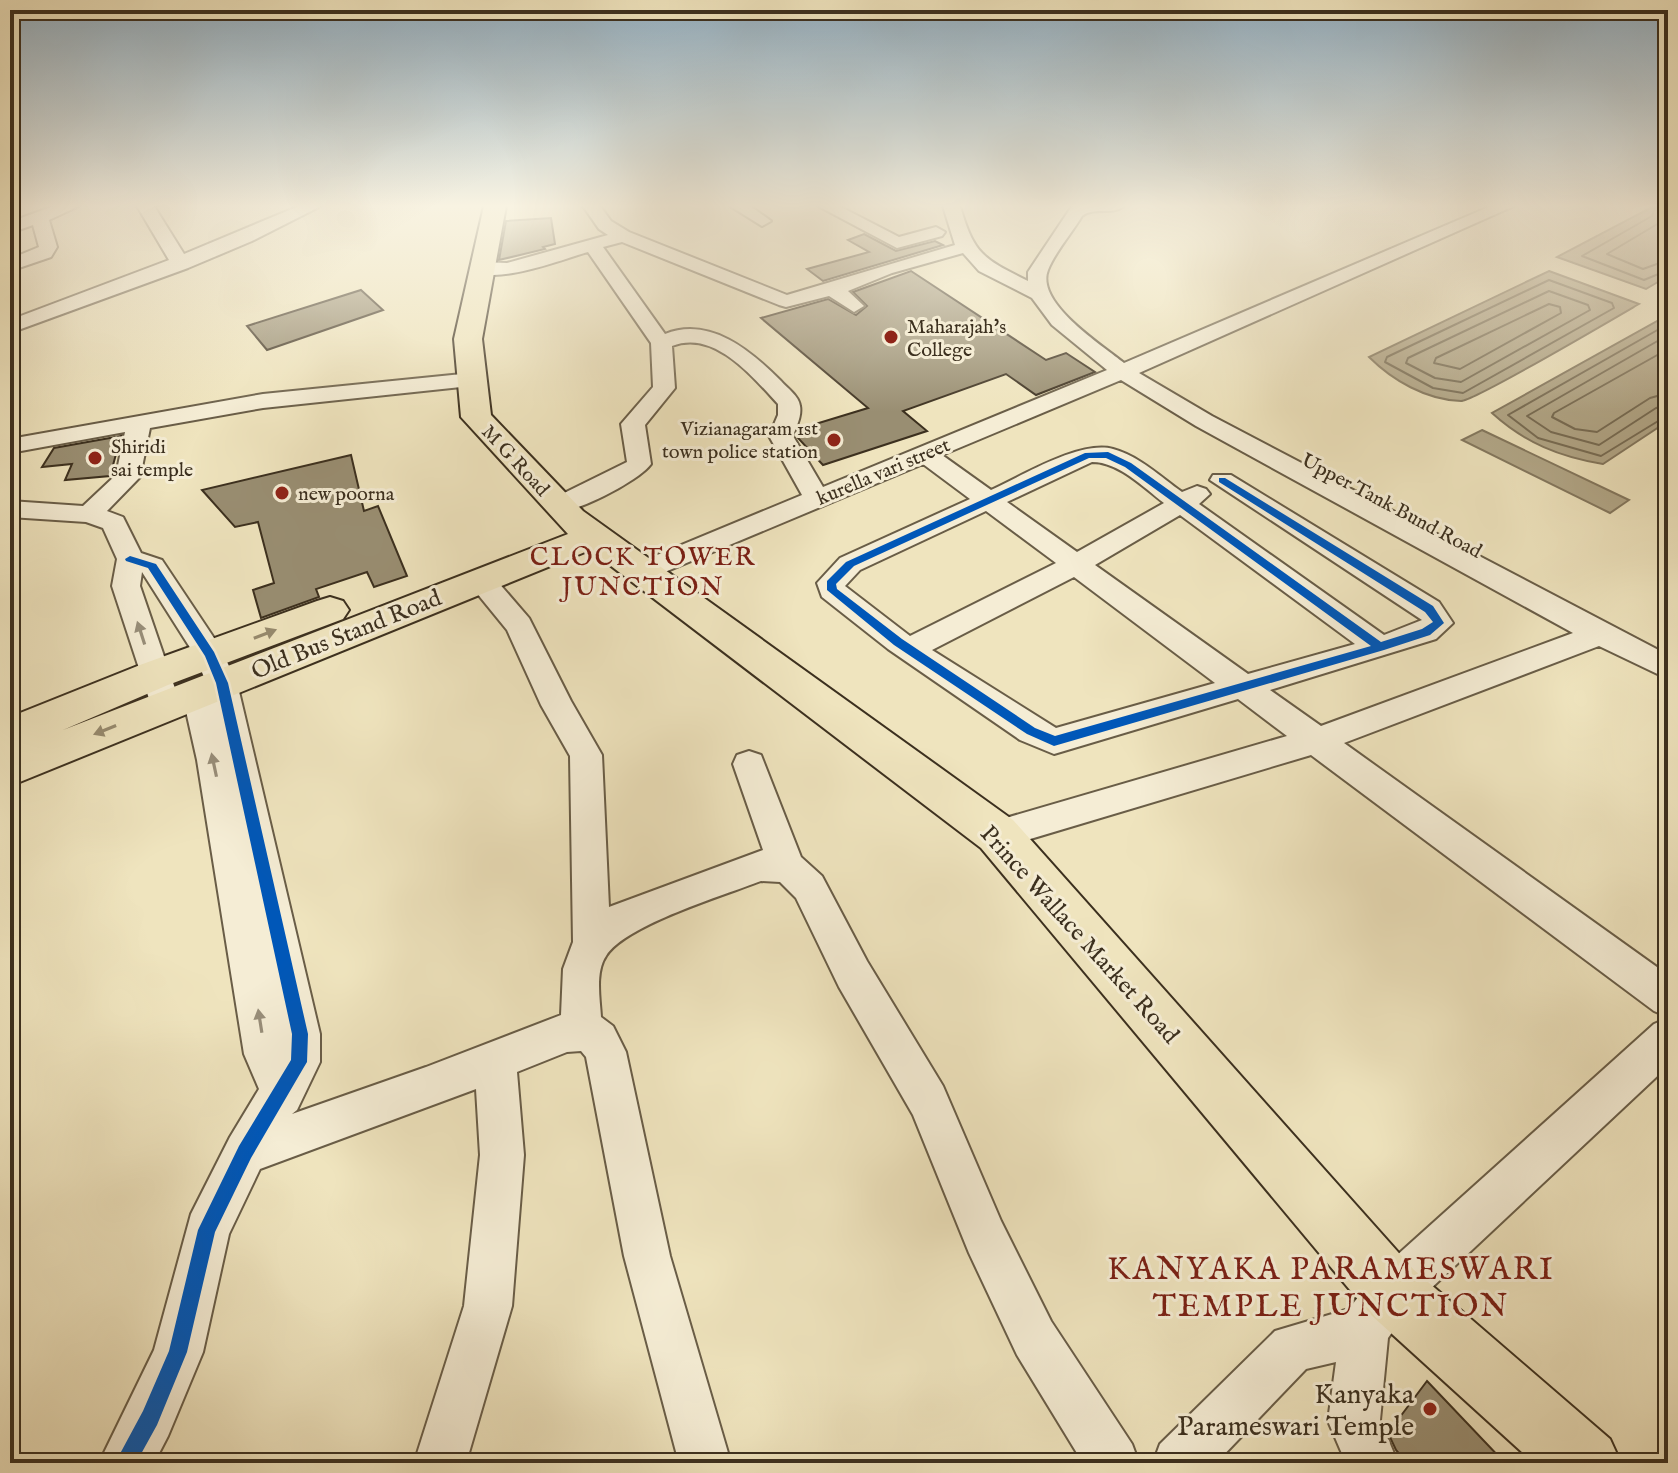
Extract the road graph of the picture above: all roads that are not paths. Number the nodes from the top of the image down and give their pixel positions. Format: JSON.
{"nodes":[{"id":1,"x":152,"y":275,"type":"edge"},
{"id":2,"x":479,"y":275,"type":"edge"},
{"id":3,"x":613,"y":275,"type":"edge"},
{"id":4,"x":720,"y":275,"type":"edge"},
{"id":5,"x":870,"y":275,"type":"edge"},
{"id":6,"x":1001,"y":275,"type":"edge"},
{"id":7,"x":1037,"y":275,"type":"edge"},
{"id":8,"x":1345,"y":275,"type":"edge"},
{"id":9,"x":836,"y":288,"type":"junction"},
{"id":10,"x":1039,"y":294,"type":"junction"},
{"id":11,"x":854,"y":306,"type":"dead end"},
{"id":12,"x":10,"y":327,"type":"edge"},
{"id":13,"x":1200,"y":337,"type":"junction"},
{"id":14,"x":661,"y":343,"type":"junction"},
{"id":15,"x":1122,"y":372,"type":"junction"},
{"id":16,"x":472,"y":380,"type":"junction"},
{"id":17,"x":139,"y":423,"type":"junction"},
{"id":18,"x":10,"y":446,"type":"edge"},
{"id":19,"x":925,"y":454,"type":"junction"},
{"id":20,"x":1266,"y":455,"type":"junction"},
{"id":21,"x":1222,"y":480,"type":"junction"},
{"id":22,"x":817,"y":499,"type":"junction"},
{"id":23,"x":987,"y":499,"type":"junction"},
{"id":24,"x":1181,"y":503,"type":"junction"},
{"id":25,"x":10,"y":509,"type":"edge"},
{"id":26,"x":89,"y":514,"type":"junction"},
{"id":27,"x":575,"y":520,"type":"junction"},
{"id":28,"x":130,"y":559,"type":"junction"},
{"id":29,"x":1075,"y":565,"type":"junction"},
{"id":30,"x":643,"y":571,"type":"junction"},
{"id":31,"x":481,"y":581,"type":"junction"},
{"id":32,"x":1600,"y":634,"type":"junction"},
{"id":33,"x":1380,"y":647,"type":"junction"},
{"id":34,"x":909,"y":649,"type":"junction"},
{"id":35,"x":1668,"y":650,"type":"edge"},
{"id":36,"x":1668,"y":668,"type":"edge"},
{"id":37,"x":190,"y":682,"type":"junction"},
{"id":38,"x":1244,"y":686,"type":"junction"},
{"id":39,"x":10,"y":735,"type":"edge"},
{"id":40,"x":1318,"y":740,"type":"junction"},
{"id":41,"x":749,"y":764,"type":"dead end"},
{"id":42,"x":10,"y":769,"type":"edge"},
{"id":43,"x":997,"y":834,"type":"junction"},
{"id":44,"x":787,"y":867,"type":"junction"},
{"id":45,"x":591,"y":941,"type":"junction"},
{"id":46,"x":1668,"y":998,"type":"edge"},
{"id":47,"x":581,"y":1029,"type":"junction"},
{"id":48,"x":1668,"y":1038,"type":"edge"},
{"id":49,"x":495,"y":1061,"type":"junction"},
{"id":50,"x":245,"y":1152,"type":"junction"},
{"id":51,"x":1378,"y":1311,"type":"junction"},
{"id":52,"x":125,"y":1463,"type":"edge"},
{"id":53,"x":440,"y":1463,"type":"edge"},
{"id":54,"x":705,"y":1463,"type":"edge"},
{"id":55,"x":1113,"y":1463,"type":"edge"},
{"id":56,"x":1179,"y":1463,"type":"edge"},
{"id":57,"x":1372,"y":1463,"type":"edge"},
{"id":58,"x":1586,"y":1463,"type":"edge"}],
"edges":[{"from":1,"to":12,"type":"street"},
{"from":2,"to":16,"type":"main road","name":"M G Road"},
{"from":3,"to":14,"type":"street"},
{"from":4,"to":9,"type":"street"},
{"from":5,"to":9,"type":"street"},
{"from":6,"to":10,"type":"street"},
{"from":7,"to":10,"type":"street"},
{"from":8,"to":13,"type":"street","name":"kurella vari street"},
{"from":9,"to":11,"type":"street"},
{"from":10,"to":15,"type":"street","name":"Upper Tank Bund Road"},
{"from":13,"to":15,"type":"street","name":"kurella vari street"},
{"from":13,"to":35,"type":"street","name":"Upper Tank Bund Road"},
{"from":14,"to":22,"type":"street"},
{"from":14,"to":27,"type":"street"},
{"from":15,"to":19,"type":"street","name":"kurella vari street"},
{"from":15,"to":20,"type":"street","name":"Upper Tank Bund Road"},
{"from":16,"to":17,"type":"street"},
{"from":16,"to":27,"type":"main road","name":"M G Road"},
{"from":17,"to":18,"type":"street"},
{"from":17,"to":26,"type":"street"},
{"from":19,"to":22,"type":"street","name":"kurella vari street"},
{"from":19,"to":23,"type":"street"},
{"from":20,"to":21,"type":"street"},
{"from":20,"to":32,"type":"street","name":"Upper Tank Bund Road"},
{"from":21,"to":24,"type":"street"},
{"from":21,"to":33,"type":"street"},
{"from":22,"to":30,"type":"street","name":"kurella vari street"},
{"from":23,"to":24,"type":"street"},
{"from":23,"to":29,"type":"street"},
{"from":23,"to":34,"type":"street"},
{"from":24,"to":29,"type":"street"},
{"from":24,"to":33,"type":"street"},
{"from":25,"to":26,"type":"street"},
{"from":26,"to":28,"type":"street"},
{"from":27,"to":30,"type":"main road","name":"M G Road"},
{"from":27,"to":31,"type":"main road","name":"Old Bus Stand Road"},
{"from":37,"to":27,"type":"main road","name":"Old Bus Stand Road","one_way":true},
{"from":37,"to":28,"type":"street","one_way":true},
{"from":28,"to":37,"type":"street"},
{"from":29,"to":34,"type":"street"},
{"from":29,"to":38,"type":"street"},
{"from":30,"to":43,"type":"main road","name":"Prince Wallace Market Road"},
{"from":31,"to":37,"type":"main road","name":"Old Bus Stand Road"},
{"from":31,"to":45,"type":"street"},
{"from":32,"to":36,"type":"street","name":"Upper Tank Bund Road"},
{"from":32,"to":40,"type":"street"},
{"from":33,"to":38,"type":"street"},
{"from":34,"to":38,"type":"street"},
{"from":37,"to":39,"type":"main road","name":"Old Bus Stand Road"},
{"from":37,"to":42,"type":"main road","name":"Old Bus Stand Road","one_way":true},
{"from":37,"to":50,"type":"street"},
{"from":38,"to":40,"type":"street"},
{"from":40,"to":43,"type":"street"},
{"from":40,"to":46,"type":"street"},
{"from":41,"to":44,"type":"street"},
{"from":43,"to":51,"type":"main road","name":"Prince Wallace Market Road"},
{"from":44,"to":45,"type":"street"},
{"from":44,"to":55,"type":"street"},
{"from":45,"to":47,"type":"street"},
{"from":47,"to":49,"type":"street"},
{"from":47,"to":54,"type":"street"},
{"from":48,"to":51,"type":"street"},
{"from":49,"to":50,"type":"street"},
{"from":49,"to":53,"type":"street"},
{"from":50,"to":52,"type":"street"},
{"from":51,"to":56,"type":"street"},
{"from":51,"to":57,"type":"street"},
{"from":51,"to":58,"type":"main road","name":"Prince Wallace Market Road"}]}
